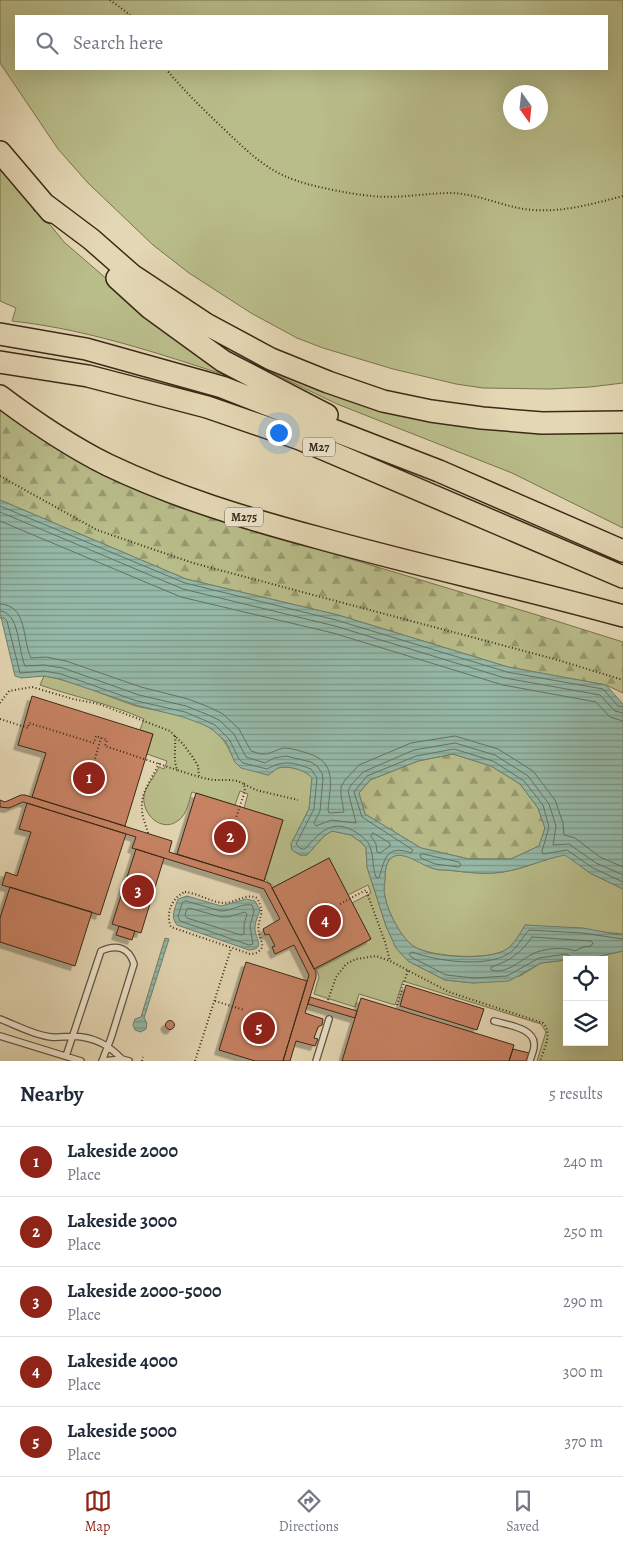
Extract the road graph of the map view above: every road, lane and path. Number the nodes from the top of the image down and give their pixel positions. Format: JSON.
{"nodes":[{"id":1,"x":110,"y":0,"type":"edge"},
{"id":2,"x":129,"y":15,"type":"edge"},
{"id":3,"x":167,"y":70,"type":"edge"},
{"id":4,"x":0,"y":152,"type":"edge"},
{"id":5,"x":623,"y":196,"type":"edge"},
{"id":6,"x":42,"y":203,"type":"junction"},
{"id":7,"x":0,"y":334,"type":"edge"},
{"id":8,"x":0,"y":362,"type":"edge"},
{"id":9,"x":0,"y":396,"type":"edge"},
{"id":10,"x":623,"y":422,"type":"edge"},
{"id":11,"x":439,"y":471,"type":"junction"},
{"id":12,"x":0,"y":476,"type":"edge"},
{"id":13,"x":623,"y":551,"type":"edge"},
{"id":14,"x":623,"y":577,"type":"edge"},
{"id":15,"x":509,"y":587,"type":"junction"},
{"id":16,"x":623,"y":616,"type":"edge"},
{"id":17,"x":623,"y":627,"type":"edge"},
{"id":18,"x":623,"y":680,"type":"edge"},
{"id":19,"x":0,"y":703,"type":"edge"},
{"id":20,"x":0,"y":719,"type":"edge"},
{"id":21,"x":175,"y":736,"type":"junction"},
{"id":22,"x":101,"y":738,"type":"junction"},
{"id":23,"x":94,"y":762,"type":"dead end"},
{"id":24,"x":159,"y":763,"type":"junction"},
{"id":25,"x":177,"y":770,"type":"junction"},
{"id":26,"x":199,"y":776,"type":"junction"},
{"id":27,"x":244,"y":784,"type":"junction"},
{"id":28,"x":298,"y":800,"type":"dead end"},
{"id":29,"x":236,"y":818,"type":"dead end"},
{"id":30,"x":148,"y":833,"type":"dead end"},
{"id":31,"x":340,"y":904,"type":"dead end"},
{"id":32,"x":231,"y":949,"type":"junction"},
{"id":33,"x":390,"y":961,"type":"junction"},
{"id":34,"x":408,"y":970,"type":"junction"},
{"id":35,"x":214,"y":1000,"type":"junction"},
{"id":36,"x":328,"y":1000,"type":"dead end"},
{"id":37,"x":397,"y":1005,"type":"dead end"},
{"id":38,"x":244,"y":1010,"type":"dead end"},
{"id":39,"x":0,"y":1019,"type":"edge"},
{"id":40,"x":329,"y":1019,"type":"dead end"},
{"id":41,"x":494,"y":1021,"type":"dead end"},
{"id":42,"x":0,"y":1036,"type":"edge"},
{"id":43,"x":72,"y":1037,"type":"junction"},
{"id":44,"x":109,"y":1046,"type":"junction"},
{"id":45,"x":66,"y":1056,"type":"junction"},
{"id":46,"x":143,"y":1058,"type":"dead end"},
{"id":47,"x":122,"y":1059,"type":"junction"},
{"id":48,"x":81,"y":1061,"type":"edge"},
{"id":49,"x":103,"y":1061,"type":"edge"},
{"id":50,"x":129,"y":1061,"type":"edge"},
{"id":51,"x":142,"y":1061,"type":"edge"},
{"id":52,"x":195,"y":1061,"type":"edge"},
{"id":53,"x":316,"y":1061,"type":"edge"},
{"id":54,"x":530,"y":1061,"type":"edge"},
{"id":55,"x":540,"y":1061,"type":"edge"}],
"edges":[{"from":1,"to":2,"type":"path"},
{"from":3,"to":5,"type":"path"},
{"from":4,"to":6,"type":"highway"},
{"from":6,"to":10,"type":"highway"},
{"from":6,"to":11,"type":"highway"},
{"from":7,"to":11,"type":"highway","number":"M27"},
{"from":8,"to":14,"type":"highway","number":"M27"},
{"from":9,"to":15,"type":"highway","number":"M275"},
{"from":11,"to":13,"type":"highway","number":"M27"},
{"from":12,"to":18,"type":"path"},
{"from":15,"to":16,"type":"highway"},
{"from":15,"to":17,"type":"highway","number":"M275"},
{"from":19,"to":21,"type":"path"},
{"from":20,"to":22,"type":"path"},
{"from":21,"to":25,"type":"path"},
{"from":21,"to":26,"type":"path"},
{"from":22,"to":23,"type":"path"},
{"from":22,"to":24,"type":"path"},
{"from":24,"to":25,"type":"path"},
{"from":24,"to":30,"type":"path"},
{"from":25,"to":26,"type":"path"},
{"from":26,"to":27,"type":"path"},
{"from":27,"to":28,"type":"path"},
{"from":27,"to":29,"type":"path"},
{"from":31,"to":33,"type":"path"},
{"from":32,"to":32,"type":"path"},
{"from":32,"to":35,"type":"path"},
{"from":33,"to":34,"type":"path"},
{"from":33,"to":36,"type":"path"},
{"from":34,"to":37,"type":"path"},
{"from":34,"to":55,"type":"path"},
{"from":35,"to":38,"type":"path"},
{"from":35,"to":52,"type":"path"},
{"from":39,"to":43,"type":"lane"},
{"from":40,"to":53,"type":"lane"},
{"from":41,"to":54,"type":"lane"},
{"from":42,"to":45,"type":"lane"},
{"from":43,"to":44,"type":"lane"},
{"from":43,"to":44,"type":"lane"},
{"from":43,"to":45,"type":"lane"},
{"from":44,"to":47,"type":"lane"},
{"from":44,"to":49,"type":"lane"},
{"from":45,"to":48,"type":"lane"},
{"from":46,"to":51,"type":"path"},
{"from":47,"to":49,"type":"lane"},
{"from":47,"to":50,"type":"lane"}]}
